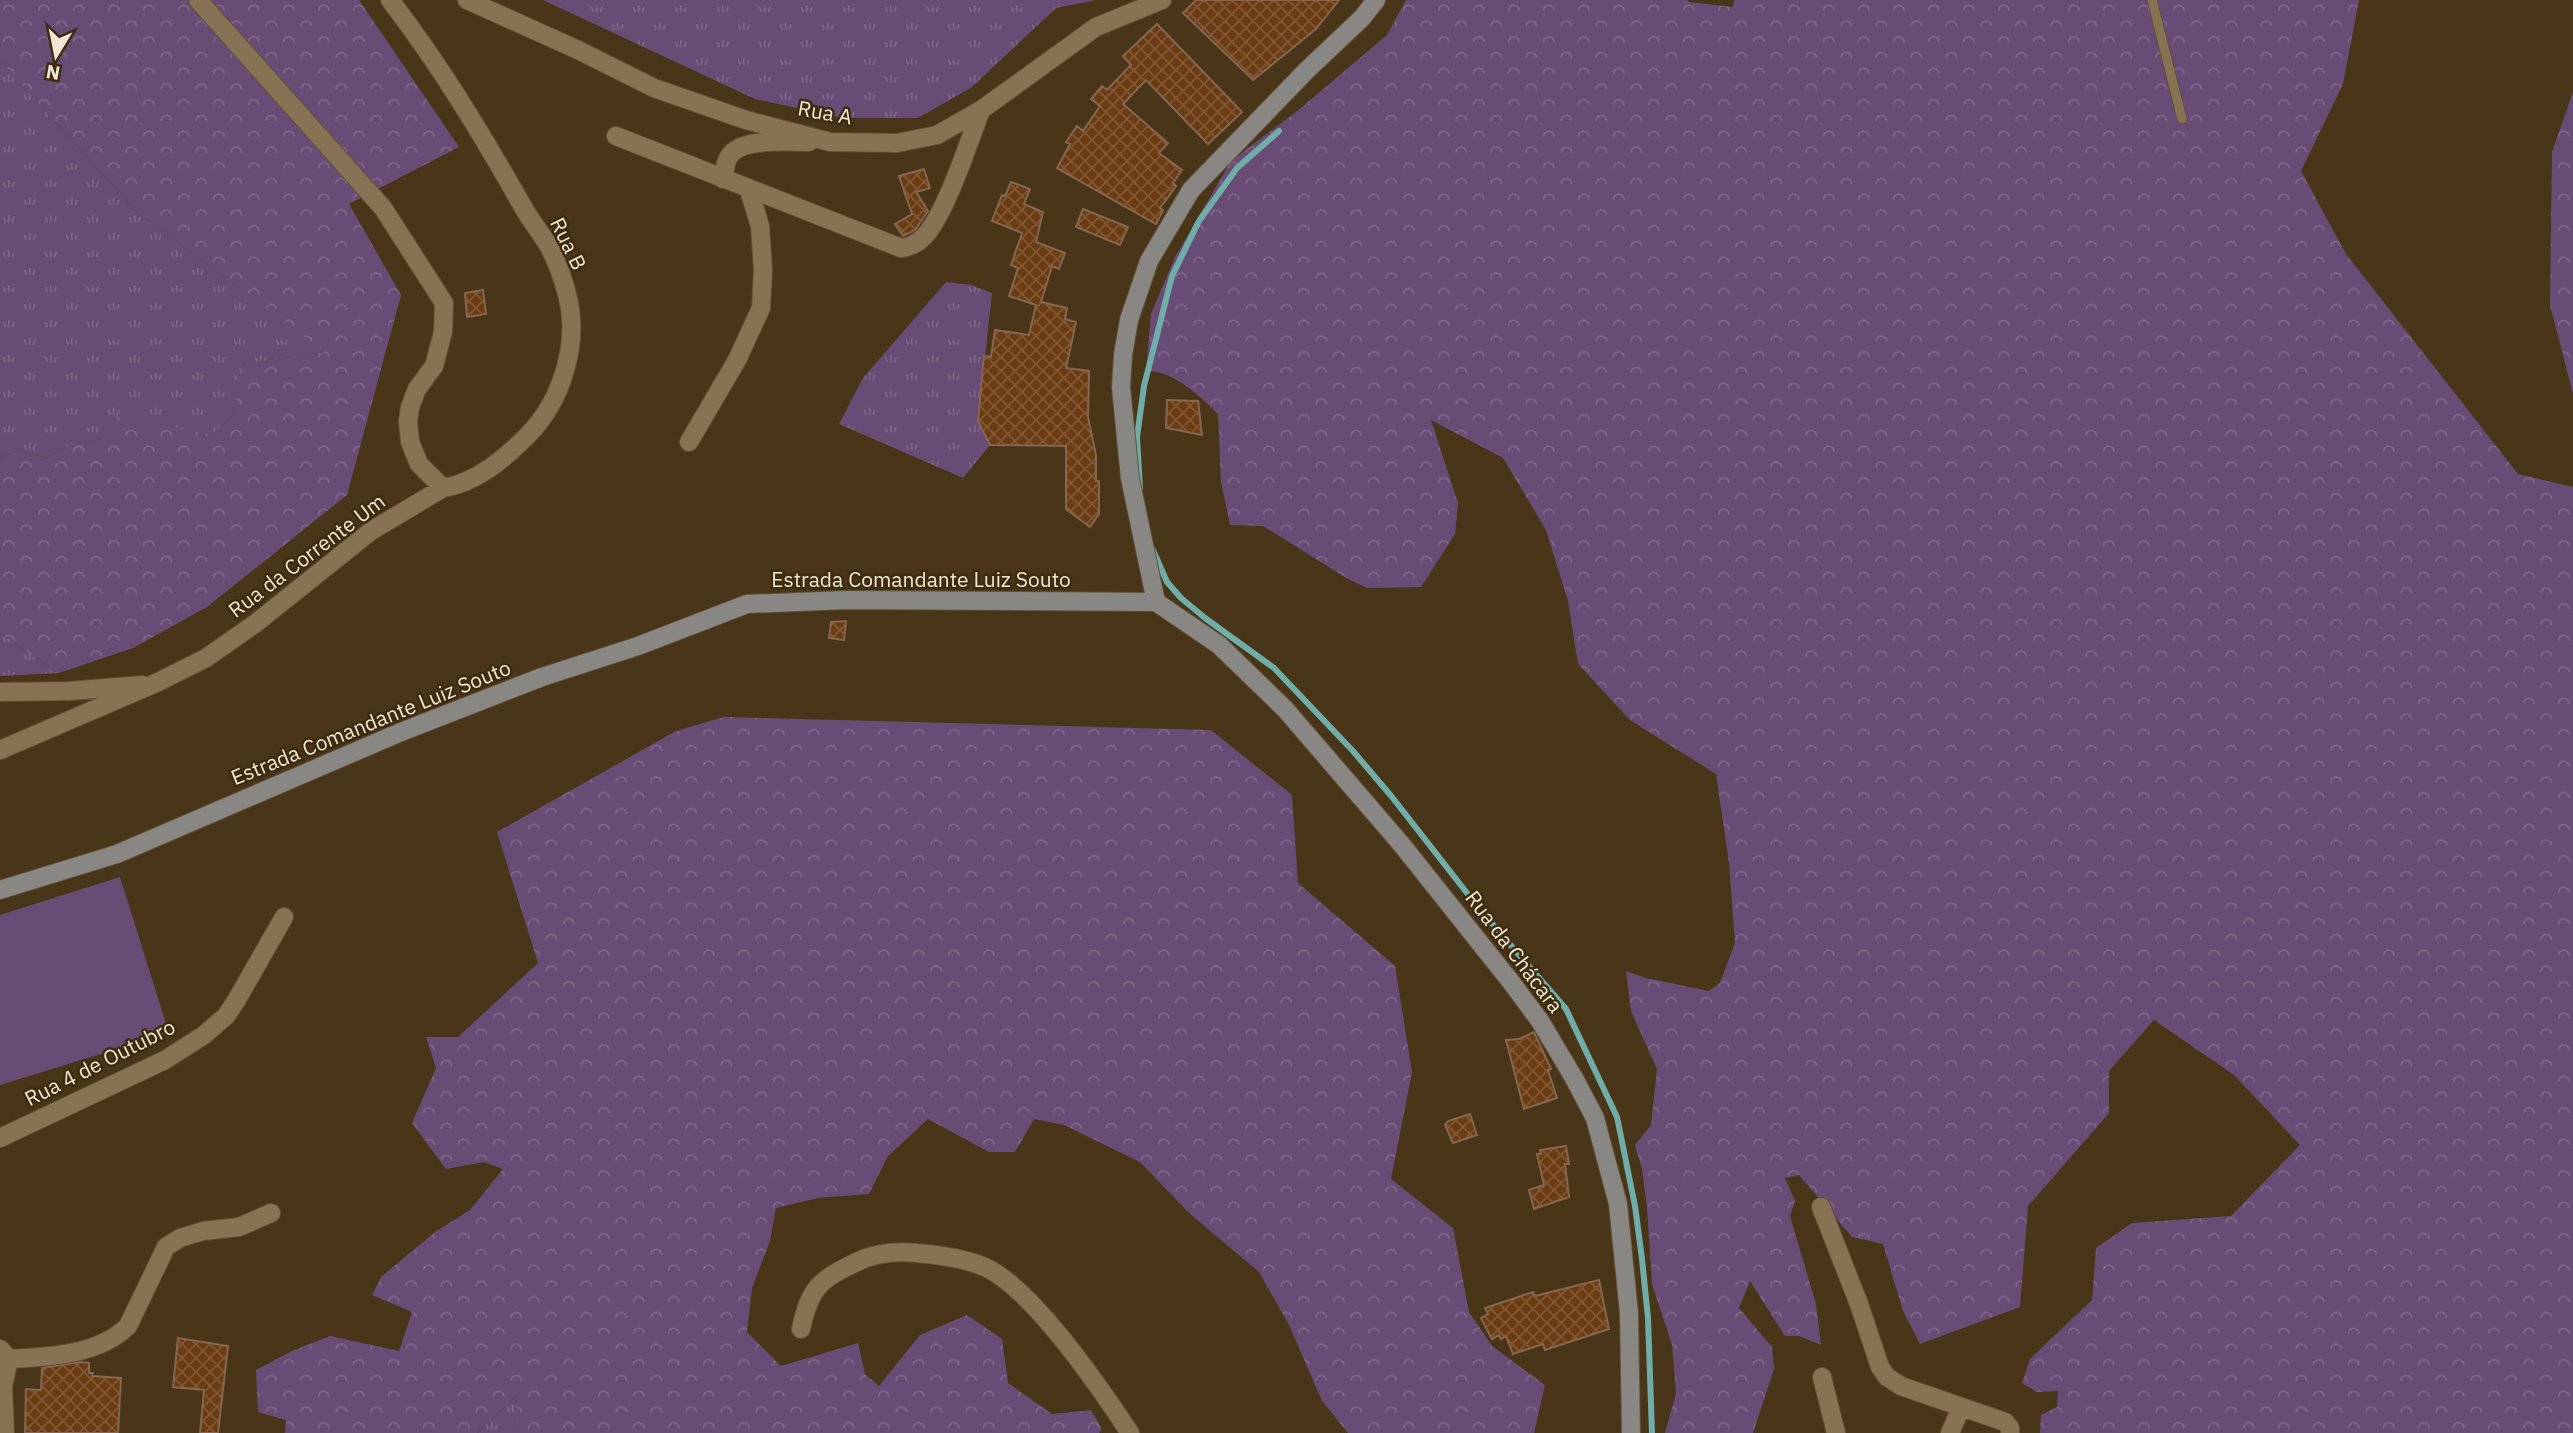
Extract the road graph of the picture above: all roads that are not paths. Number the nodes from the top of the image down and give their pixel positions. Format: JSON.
{"nodes":[{"id":1,"x":198,"y":0,"type":"edge"},
{"id":2,"x":390,"y":0,"type":"edge"},
{"id":3,"x":467,"y":0,"type":"edge"},
{"id":4,"x":1162,"y":0,"type":"edge"},
{"id":5,"x":1376,"y":0,"type":"edge"},
{"id":6,"x":2152,"y":0,"type":"edge"},
{"id":7,"x":982,"y":110,"type":"junction"},
{"id":8,"x":2182,"y":119,"type":"dead end"},
{"id":9,"x":616,"y":136,"type":"dead end"},
{"id":10,"x":830,"y":142,"type":"junction"},
{"id":11,"x":723,"y":180,"type":"junction"},
{"id":12,"x":750,"y":190,"type":"junction"},
{"id":13,"x":689,"y":442,"type":"dead end"},
{"id":14,"x":443,"y":488,"type":"junction"},
{"id":15,"x":1156,"y":602,"type":"junction"},
{"id":16,"x":156,"y":683,"type":"junction"},
{"id":17,"x":0,"y":692,"type":"edge"},
{"id":18,"x":0,"y":750,"type":"edge"},
{"id":19,"x":0,"y":890,"type":"edge"},
{"id":20,"x":284,"y":917,"type":"dead end"},
{"id":21,"x":0,"y":1138,"type":"edge"},
{"id":22,"x":1821,"y":1207,"type":"dead end"},
{"id":23,"x":271,"y":1213,"type":"dead end"},
{"id":24,"x":801,"y":1329,"type":"dead end"},
{"id":25,"x":5,"y":1354,"type":"edge"},
{"id":26,"x":1822,"y":1377,"type":"dead end"},
{"id":27,"x":1,"y":1386,"type":"edge"},
{"id":28,"x":1112,"y":1405,"type":"junction"},
{"id":29,"x":1961,"y":1408,"type":"junction"},
{"id":30,"x":5,"y":1433,"type":"edge"},
{"id":31,"x":1118,"y":1433,"type":"edge"},
{"id":32,"x":1130,"y":1433,"type":"edge"},
{"id":33,"x":1631,"y":1433,"type":"edge"},
{"id":34,"x":1836,"y":1433,"type":"edge"},
{"id":35,"x":1950,"y":1433,"type":"edge"},
{"id":36,"x":2010,"y":1433,"type":"edge"}],
"edges":[{"from":1,"to":14,"type":"street"},
{"from":2,"to":14,"type":"street","name":"Rua B"},
{"from":3,"to":10,"type":"street","name":"Rua A"},
{"from":4,"to":7,"type":"street","name":"Rua A"},
{"from":5,"to":15,"type":"street"},
{"from":6,"to":8,"type":"lane"},
{"from":7,"to":10,"type":"street","name":"Rua A"},
{"from":7,"to":12,"type":"street"},
{"from":9,"to":11,"type":"street"},
{"from":10,"to":11,"type":"street"},
{"from":11,"to":12,"type":"street"},
{"from":12,"to":13,"type":"street"},
{"from":14,"to":16,"type":"street","name":"Rua da Corrente Um"},
{"from":15,"to":19,"type":"street","name":"Estrada Comandante Luiz Souto"},
{"from":15,"to":33,"type":"street","name":"Rua da Chácara"},
{"from":16,"to":17,"type":"street"},
{"from":16,"to":18,"type":"street","name":"Rua da Corrente Um"},
{"from":20,"to":21,"type":"street","name":"Rua 4 de Outubro"},
{"from":22,"to":29,"type":"street"},
{"from":23,"to":25,"type":"street"},
{"from":24,"to":28,"type":"street"},
{"from":25,"to":27,"type":"street"},
{"from":26,"to":34,"type":"street"},
{"from":27,"to":30,"type":"street"},
{"from":28,"to":31,"type":"street"},
{"from":28,"to":32,"type":"street"},
{"from":29,"to":35,"type":"street"},
{"from":29,"to":36,"type":"street"}]}
